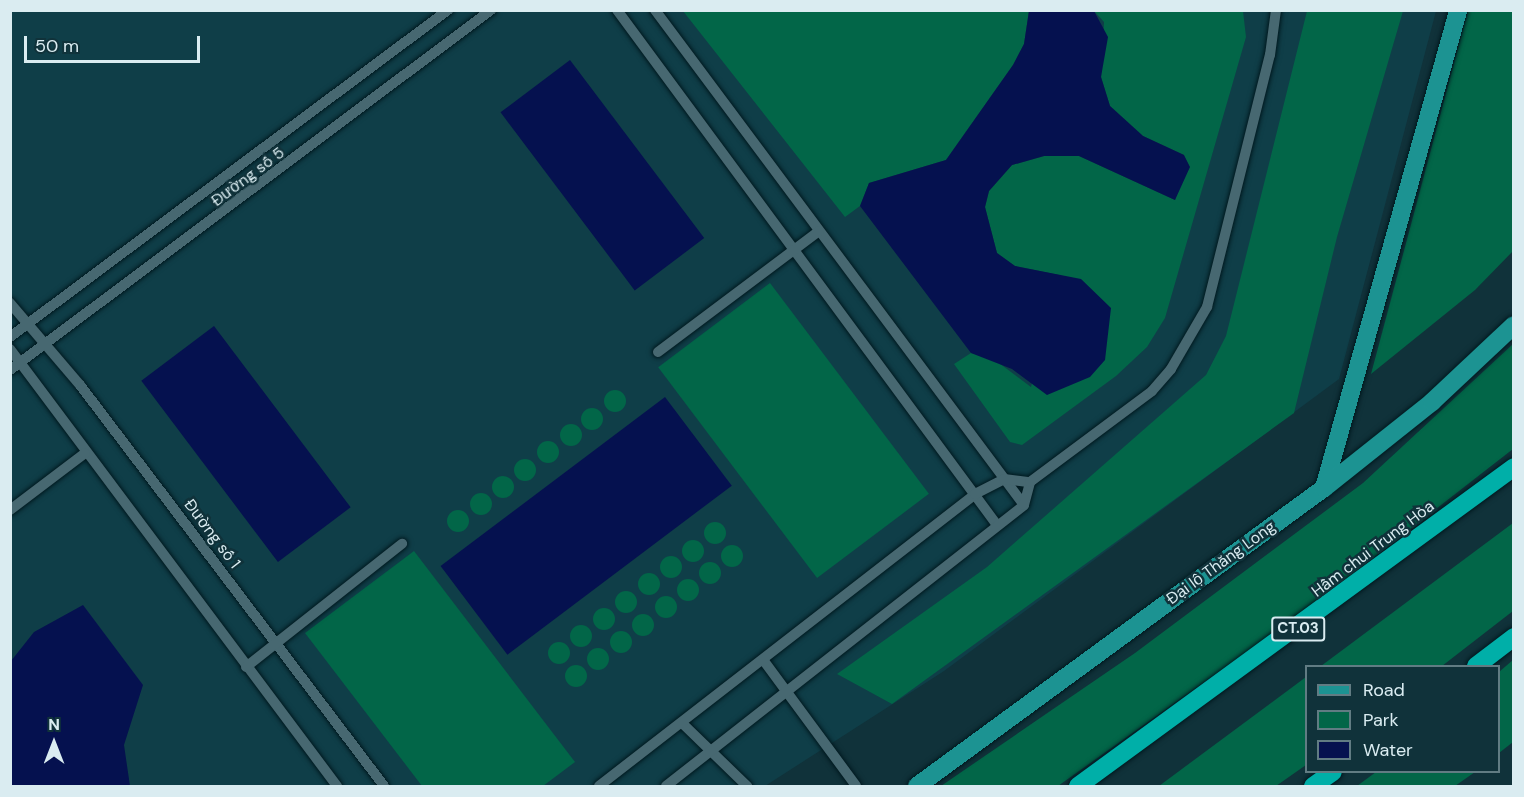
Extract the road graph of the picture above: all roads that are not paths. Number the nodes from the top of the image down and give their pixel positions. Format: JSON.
{"nodes":[{"id":1,"x":448,"y":10,"type":"edge"},
{"id":2,"x":491,"y":10,"type":"edge"},
{"id":3,"x":617,"y":10,"type":"edge"},
{"id":4,"x":655,"y":10,"type":"edge"},
{"id":5,"x":1276,"y":10,"type":"edge"},
{"id":6,"x":1458,"y":10,"type":"edge"},
{"id":7,"x":819,"y":231,"type":"junction"},
{"id":8,"x":794,"y":250,"type":"junction"},
{"id":9,"x":10,"y":303,"type":"edge"},
{"id":10,"x":1514,"y":325,"type":"edge"},
{"id":11,"x":27,"y":326,"type":"junction"},
{"id":12,"x":10,"y":337,"type":"edge"},
{"id":13,"x":49,"y":346,"type":"junction"},
{"id":14,"x":10,"y":349,"type":"edge"},
{"id":15,"x":658,"y":352,"type":"dead end"},
{"id":16,"x":16,"y":368,"type":"edge"},
{"id":17,"x":86,"y":453,"type":"junction"},
{"id":18,"x":1514,"y":466,"type":"edge"},
{"id":19,"x":1004,"y":479,"type":"junction"},
{"id":20,"x":1030,"y":482,"type":"junction"},
{"id":21,"x":1324,"y":488,"type":"junction"},
{"id":22,"x":975,"y":494,"type":"junction"},
{"id":23,"x":1024,"y":505,"type":"junction"},
{"id":24,"x":10,"y":510,"type":"edge"},
{"id":25,"x":997,"y":525,"type":"junction"},
{"id":26,"x":402,"y":544,"type":"dead end"},
{"id":27,"x":1514,"y":637,"type":"edge"},
{"id":28,"x":276,"y":644,"type":"junction"},
{"id":29,"x":764,"y":661,"type":"junction"},
{"id":30,"x":1477,"y":665,"type":"edge"},
{"id":31,"x":246,"y":668,"type":"junction"},
{"id":32,"x":786,"y":689,"type":"junction"},
{"id":33,"x":682,"y":723,"type":"junction"},
{"id":34,"x":708,"y":753,"type":"junction"},
{"id":35,"x":1330,"y":773,"type":"edge"},
{"id":36,"x":337,"y":786,"type":"edge"},
{"id":37,"x":384,"y":786,"type":"edge"},
{"id":38,"x":600,"y":786,"type":"edge"},
{"id":39,"x":666,"y":786,"type":"edge"},
{"id":40,"x":747,"y":786,"type":"edge"},
{"id":41,"x":856,"y":786,"type":"edge"},
{"id":42,"x":917,"y":786,"type":"edge"},
{"id":43,"x":1078,"y":786,"type":"edge"},
{"id":44,"x":1313,"y":786,"type":"edge"}],
"edges":[{"from":1,"to":11,"type":"lane","name":"Đường số 5"},
{"from":2,"to":13,"type":"lane","name":"Đường số 5"},
{"from":3,"to":8,"type":"lane"},
{"from":4,"to":7,"type":"lane"},
{"from":5,"to":20,"type":"lane"},
{"from":6,"to":21,"type":"main road"},
{"from":7,"to":8,"type":"lane"},
{"from":7,"to":19,"type":"lane"},
{"from":8,"to":15,"type":"lane"},
{"from":8,"to":22,"type":"lane"},
{"from":9,"to":11,"type":"lane","name":"Đường số 1"},
{"from":10,"to":21,"type":"main road","name":"Đại lộ Thăng Long"},
{"from":11,"to":12,"type":"lane","name":"Đường số 5"},
{"from":11,"to":13,"type":"lane","name":"Đường số 1"},
{"from":13,"to":16,"type":"lane","name":"Đường số 5"},
{"from":13,"to":28,"type":"lane","name":"Đường số 1"},
{"from":14,"to":16,"type":"lane"},
{"from":16,"to":17,"type":"lane"},
{"from":17,"to":24,"type":"lane"},
{"from":17,"to":31,"type":"lane"},
{"from":18,"to":43,"type":"highway","name":"Hầm chui Trung Hòa","number":"CT.03"},
{"from":19,"to":20,"type":"lane"},
{"from":19,"to":22,"type":"lane"},
{"from":19,"to":23,"type":"lane"},
{"from":20,"to":23,"type":"lane"},
{"from":21,"to":42,"type":"main road","name":"Đại lộ Thăng Long"},
{"from":22,"to":25,"type":"lane"},
{"from":22,"to":29,"type":"lane"},
{"from":23,"to":25,"type":"lane"},
{"from":25,"to":32,"type":"lane"},
{"from":26,"to":28,"type":"lane"},
{"from":27,"to":30,"type":"highway"},
{"from":28,"to":31,"type":"lane"},
{"from":28,"to":37,"type":"lane","name":"Đường số 1"},
{"from":29,"to":32,"type":"lane"},
{"from":29,"to":33,"type":"lane"},
{"from":31,"to":36,"type":"lane"},
{"from":32,"to":34,"type":"lane"},
{"from":32,"to":41,"type":"lane"},
{"from":33,"to":34,"type":"lane"},
{"from":33,"to":38,"type":"lane"},
{"from":34,"to":39,"type":"lane"},
{"from":34,"to":40,"type":"lane"},
{"from":35,"to":44,"type":"highway"}]}
